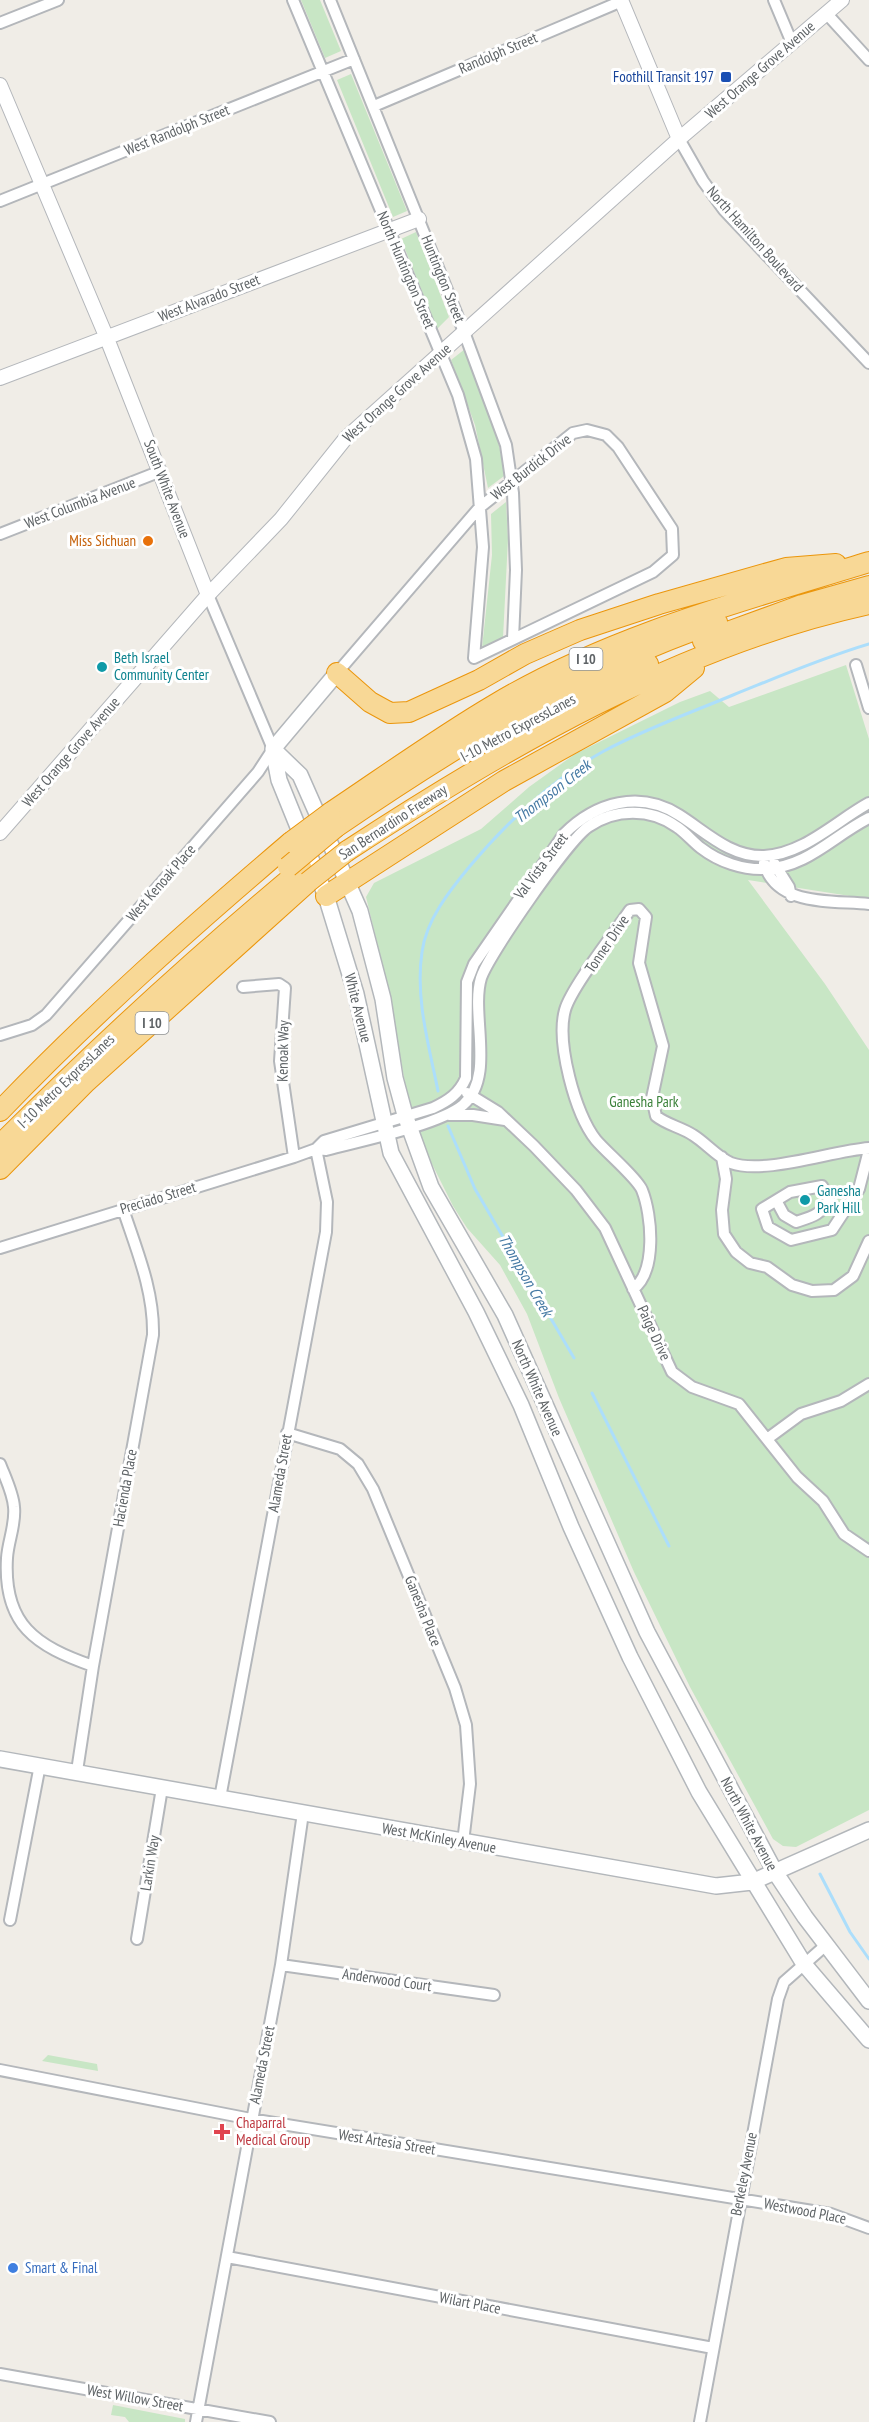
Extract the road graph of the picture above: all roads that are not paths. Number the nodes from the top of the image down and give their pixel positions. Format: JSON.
{"nodes":[{"id":1,"x":58,"y":0,"type":"edge"},
{"id":2,"x":293,"y":0,"type":"edge"},
{"id":3,"x":330,"y":0,"type":"edge"},
{"id":4,"x":774,"y":0,"type":"edge"},
{"id":5,"x":843,"y":0,"type":"edge"},
{"id":6,"x":621,"y":1,"type":"edge"},
{"id":7,"x":826,"y":13,"type":"junction"},
{"id":8,"x":0,"y":23,"type":"edge"},
{"id":9,"x":792,"y":44,"type":"junction"},
{"id":10,"x":354,"y":59,"type":"junction"},
{"id":11,"x":869,"y":60,"type":"edge"},
{"id":12,"x":324,"y":71,"type":"junction"},
{"id":13,"x":0,"y":85,"type":"edge"},
{"id":14,"x":374,"y":105,"type":"junction"},
{"id":15,"x":679,"y":139,"type":"junction"},
{"id":16,"x":41,"y":185,"type":"junction"},
{"id":17,"x":0,"y":201,"type":"edge"},
{"id":18,"x":419,"y":219,"type":"junction"},
{"id":19,"x":389,"y":231,"type":"junction"},
{"id":20,"x":464,"y":332,"type":"junction"},
{"id":21,"x":106,"y":336,"type":"junction"},
{"id":22,"x":440,"y":353,"type":"junction"},
{"id":23,"x":869,"y":363,"type":"edge"},
{"id":24,"x":0,"y":378,"type":"edge"},
{"id":25,"x":161,"y":471,"type":"junction"},
{"id":26,"x":513,"y":481,"type":"junction"},
{"id":27,"x":479,"y":508,"type":"junction"},
{"id":28,"x":0,"y":534,"type":"edge"},
{"id":29,"x":869,"y":562,"type":"edge"},
{"id":30,"x":869,"y":576,"type":"edge"},
{"id":31,"x":869,"y":586,"type":"edge"},
{"id":32,"x":208,"y":595,"type":"junction"},
{"id":33,"x":869,"y":604,"type":"edge"},
{"id":34,"x":513,"y":639,"type":"junction"},
{"id":35,"x":713,"y":654,"type":"junction"},
{"id":36,"x":474,"y":658,"type":"joint"},
{"id":37,"x":856,"y":665,"type":"dead end"},
{"id":38,"x":337,"y":673,"type":"junction"},
{"id":39,"x":869,"y":708,"type":"edge"},
{"id":40,"x":273,"y":748,"type":"junction"},
{"id":41,"x":869,"y":803,"type":"edge"},
{"id":42,"x":869,"y":818,"type":"edge"},
{"id":43,"x":338,"y":832,"type":"junction"},
{"id":44,"x":0,"y":833,"type":"edge"},
{"id":45,"x":734,"y":851,"type":"junction"},
{"id":46,"x":766,"y":855,"type":"junction"},
{"id":47,"x":729,"y":863,"type":"junction"},
{"id":48,"x":770,"y":868,"type":"junction"},
{"id":49,"x":299,"y":872,"type":"junction"},
{"id":50,"x":347,"y":883,"type":"junction"},
{"id":51,"x":326,"y":896,"type":"junction"},
{"id":52,"x":869,"y":904,"type":"edge"},
{"id":53,"x":243,"y":987,"type":"dead end"},
{"id":54,"x":0,"y":1035,"type":"edge"},
{"id":55,"x":466,"y":1092,"type":"junction"},
{"id":56,"x":0,"y":1111,"type":"edge"},
{"id":57,"x":446,"y":1114,"type":"junction"},
{"id":58,"x":506,"y":1120,"type":"junction"},
{"id":59,"x":406,"y":1121,"type":"junction"},
{"id":60,"x":0,"y":1127,"type":"edge"},
{"id":61,"x":385,"y":1127,"type":"junction"},
{"id":62,"x":0,"y":1145,"type":"edge"},
{"id":63,"x":316,"y":1149,"type":"junction"},
{"id":64,"x":869,"y":1149,"type":"edge"},
{"id":65,"x":294,"y":1157,"type":"junction"},
{"id":66,"x":722,"y":1157,"type":"junction"},
{"id":67,"x":0,"y":1169,"type":"edge"},
{"id":68,"x":777,"y":1202,"type":"junction"},
{"id":69,"x":123,"y":1209,"type":"junction"},
{"id":70,"x":869,"y":1241,"type":"edge"},
{"id":71,"x":0,"y":1248,"type":"edge"},
{"id":72,"x":633,"y":1289,"type":"junction"},
{"id":73,"x":869,"y":1384,"type":"edge"},
{"id":74,"x":287,"y":1433,"type":"junction"},
{"id":75,"x":767,"y":1439,"type":"junction"},
{"id":76,"x":0,"y":1464,"type":"edge"},
{"id":77,"x":869,"y":1551,"type":"edge"},
{"id":78,"x":93,"y":1666,"type":"junction"},
{"id":79,"x":0,"y":1759,"type":"edge"},
{"id":80,"x":40,"y":1765,"type":"junction"},
{"id":81,"x":77,"y":1771,"type":"junction"},
{"id":82,"x":162,"y":1788,"type":"junction"},
{"id":83,"x":220,"y":1798,"type":"junction"},
{"id":84,"x":303,"y":1813,"type":"junction"},
{"id":85,"x":869,"y":1830,"type":"edge"},
{"id":86,"x":463,"y":1842,"type":"junction"},
{"id":87,"x":775,"y":1872,"type":"junction"},
{"id":88,"x":752,"y":1882,"type":"junction"},
{"id":89,"x":10,"y":1920,"type":"dead end"},
{"id":90,"x":137,"y":1939,"type":"dead end"},
{"id":91,"x":826,"y":1945,"type":"junction"},
{"id":92,"x":804,"y":1964,"type":"junction"},
{"id":93,"x":281,"y":1965,"type":"junction"},
{"id":94,"x":494,"y":1995,"type":"dead end"},
{"id":95,"x":869,"y":2001,"type":"edge"},
{"id":96,"x":869,"y":2040,"type":"edge"},
{"id":97,"x":0,"y":2070,"type":"edge"},
{"id":98,"x":251,"y":2119,"type":"junction"},
{"id":99,"x":740,"y":2199,"type":"junction"},
{"id":100,"x":869,"y":2228,"type":"edge"},
{"id":101,"x":226,"y":2257,"type":"junction"},
{"id":102,"x":713,"y":2348,"type":"junction"},
{"id":103,"x":0,"y":2374,"type":"edge"},
{"id":104,"x":198,"y":2409,"type":"junction"},
{"id":105,"x":196,"y":2422,"type":"edge"},
{"id":106,"x":270,"y":2422,"type":"edge"},
{"id":107,"x":700,"y":2422,"type":"edge"}],
"edges":[{"from":1,"to":8,"type":"street"},
{"from":2,"to":12,"type":"street","name":"North Huntington Street"},
{"from":3,"to":10,"type":"street","name":"Huntington Street"},
{"from":4,"to":9,"type":"street"},
{"from":5,"to":7,"type":"street","name":"West Orange Grove Avenue"},
{"from":6,"to":14,"type":"street","name":"Randolph Street"},
{"from":6,"to":15,"type":"street","name":"North Hamilton Boulevard"},
{"from":7,"to":9,"type":"street","name":"West Orange Grove Avenue"},
{"from":7,"to":11,"type":"street"},
{"from":9,"to":15,"type":"street","name":"West Orange Grove Avenue"},
{"from":10,"to":12,"type":"street","name":"West Randolph Street"},
{"from":10,"to":14,"type":"street","name":"Huntington Street"},
{"from":12,"to":16,"type":"street","name":"West Randolph Street"},
{"from":12,"to":19,"type":"street","name":"North Huntington Street"},
{"from":13,"to":16,"type":"street","name":"South White Avenue"},
{"from":14,"to":18,"type":"street","name":"Huntington Street"},
{"from":15,"to":20,"type":"street","name":"West Orange Grove Avenue"},
{"from":15,"to":23,"type":"street","name":"North Hamilton Boulevard"},
{"from":16,"to":17,"type":"street","name":"West Randolph Street"},
{"from":16,"to":21,"type":"street","name":"South White Avenue"},
{"from":18,"to":19,"type":"street","name":"West Alvarado Street"},
{"from":18,"to":20,"type":"street","name":"Huntington Street"},
{"from":19,"to":21,"type":"street","name":"West Alvarado Street"},
{"from":19,"to":22,"type":"street","name":"North Huntington Street"},
{"from":20,"to":22,"type":"street","name":"West Orange Grove Avenue"},
{"from":20,"to":26,"type":"street","name":"Huntington Street"},
{"from":21,"to":24,"type":"street","name":"West Alvarado Street"},
{"from":21,"to":25,"type":"street","name":"South White Avenue"},
{"from":22,"to":27,"type":"street","name":"North Huntington Street"},
{"from":22,"to":32,"type":"street","name":"West Orange Grove Avenue"},
{"from":25,"to":28,"type":"street","name":"West Columbia Avenue"},
{"from":25,"to":32,"type":"street","name":"South White Avenue"},
{"from":26,"to":27,"type":"street","name":"West Burdick Drive"},
{"from":26,"to":34,"type":"street","name":"Huntington Street"},
{"from":26,"to":34,"type":"street","name":"West Burdick Drive"},
{"from":27,"to":36,"type":"street","name":"North Huntington Street"},
{"from":27,"to":38,"type":"street","name":"West Burdick Drive"},
{"from":29,"to":38,"type":"highway"},
{"from":29,"to":43,"type":"highway","name":"San Bernardino Freeway","number":"I 10"},
{"from":30,"to":43,"type":"highway","name":"I-10 Metro ExpressLanes"},
{"from":31,"to":43,"type":"highway","name":"I-10 Metro ExpressLanes"},
{"from":32,"to":40,"type":"street","name":"South White Avenue"},
{"from":32,"to":44,"type":"street","name":"West Orange Grove Avenue"},
{"from":33,"to":35,"type":"highway","name":"San Bernardino Freeway","number":"I 10"},
{"from":34,"to":36,"type":"street","name":"West Burdick Drive"},
{"from":35,"to":43,"type":"highway","name":"San Bernardino Freeway","number":"I 10"},
{"from":35,"to":50,"type":"highway"},
{"from":37,"to":39,"type":"street"},
{"from":38,"to":40,"type":"main road","name":"West Burdick Drive"},
{"from":40,"to":50,"type":"main road","name":"North White Avenue"},
{"from":40,"to":51,"type":"main road","name":"South White Avenue"},
{"from":40,"to":54,"type":"street","name":"West Kenoak Place"},
{"from":41,"to":46,"type":"street","name":"Val Vista Street"},
{"from":42,"to":48,"type":"street","name":"Val Vista Street"},
{"from":43,"to":49,"type":"highway","name":"San Bernardino Freeway","number":"I 10","bridge":true},
{"from":43,"to":56,"type":"highway","name":"San Bernardino Freeway","number":"I 10","bridge":true},
{"from":45,"to":46,"type":"street","name":"Val Vista Street"},
{"from":45,"to":47,"type":"street"},
{"from":45,"to":55,"type":"street","name":"Val Vista Street"},
{"from":46,"to":48,"type":"street"},
{"from":47,"to":48,"type":"street","name":"Val Vista Street"},
{"from":47,"to":55,"type":"street","name":"Val Vista Street"},
{"from":48,"to":52,"type":"street"},
{"from":49,"to":60,"type":"highway","name":"I-10 Metro ExpressLanes"},
{"from":49,"to":62,"type":"highway","name":"I-10 Metro ExpressLanes"},
{"from":49,"to":67,"type":"highway","name":"San Bernardino Freeway","number":"I 10"},
{"from":50,"to":51,"type":"highway"},
{"from":50,"to":59,"type":"main road","name":"North White Avenue"},
{"from":51,"to":61,"type":"main road","name":"White Avenue"},
{"from":53,"to":65,"type":"street","name":"Kenoak Way"},
{"from":55,"to":57,"type":"street"},
{"from":55,"to":58,"type":"street","name":"Paige Drive"},
{"from":55,"to":59,"type":"street"},
{"from":57,"to":58,"type":"street"},
{"from":57,"to":59,"type":"street"},
{"from":58,"to":72,"type":"street","name":"Paige Drive"},
{"from":59,"to":61,"type":"street","name":"Preciado Street"},
{"from":59,"to":87,"type":"main road","name":"North White Avenue"},
{"from":61,"to":63,"type":"street","name":"Preciado Street"},
{"from":61,"to":88,"type":"main road","name":"North White Avenue"},
{"from":63,"to":65,"type":"street","name":"Preciado Street"},
{"from":63,"to":74,"type":"street","name":"Alameda Street"},
{"from":64,"to":66,"type":"street","name":"Tonner Drive"},
{"from":64,"to":68,"type":"street"},
{"from":65,"to":69,"type":"street","name":"Preciado Street"},
{"from":66,"to":70,"type":"street"},
{"from":66,"to":72,"type":"street","name":"Tonner Drive"},
{"from":68,"to":68,"type":"street"},
{"from":69,"to":71,"type":"street","name":"Preciado Street"},
{"from":69,"to":78,"type":"street","name":"Hacienda Place"},
{"from":72,"to":75,"type":"street","name":"Paige Drive"},
{"from":73,"to":75,"type":"street"},
{"from":74,"to":83,"type":"street","name":"Alameda Street"},
{"from":74,"to":86,"type":"street","name":"Ganesha Place"},
{"from":75,"to":77,"type":"street","name":"Paige Drive"},
{"from":76,"to":78,"type":"street"},
{"from":78,"to":81,"type":"street","name":"Hacienda Place"},
{"from":79,"to":80,"type":"main road","name":"West McKinley Avenue"},
{"from":80,"to":81,"type":"main road","name":"West McKinley Avenue"},
{"from":80,"to":89,"type":"street"},
{"from":81,"to":82,"type":"main road","name":"West McKinley Avenue"},
{"from":82,"to":83,"type":"main road","name":"West McKinley Avenue"},
{"from":82,"to":90,"type":"street","name":"Larkin Way"},
{"from":83,"to":84,"type":"main road","name":"West McKinley Avenue"},
{"from":84,"to":86,"type":"main road","name":"West McKinley Avenue"},
{"from":84,"to":93,"type":"street","name":"Alameda Street"},
{"from":85,"to":87,"type":"main road","name":"West McKinley Avenue"},
{"from":86,"to":88,"type":"main road","name":"West McKinley Avenue"},
{"from":87,"to":88,"type":"main road","name":"West McKinley Avenue"},
{"from":87,"to":91,"type":"main road","name":"North White Avenue"},
{"from":88,"to":92,"type":"main road","name":"North White Avenue"},
{"from":91,"to":92,"type":"street","name":"Berkeley Avenue"},
{"from":91,"to":95,"type":"main road","name":"North White Avenue"},
{"from":92,"to":96,"type":"main road","name":"North White Avenue"},
{"from":92,"to":99,"type":"street","name":"Berkeley Avenue"},
{"from":93,"to":94,"type":"street","name":"Anderwood Court"},
{"from":93,"to":98,"type":"street","name":"Alameda Street"},
{"from":97,"to":98,"type":"street","name":"West Artesia Street"},
{"from":98,"to":99,"type":"street","name":"West Artesia Street"},
{"from":98,"to":101,"type":"street","name":"Alameda Street"},
{"from":99,"to":100,"type":"street","name":"Westwood Place"},
{"from":99,"to":102,"type":"street","name":"Berkeley Avenue"},
{"from":101,"to":102,"type":"street","name":"Wilart Place"},
{"from":101,"to":104,"type":"street","name":"Alameda Street"},
{"from":102,"to":107,"type":"street","name":"Berkeley Avenue"},
{"from":103,"to":104,"type":"street","name":"West Willow Street"},
{"from":104,"to":105,"type":"street","name":"Alameda Street"},
{"from":104,"to":106,"type":"street","name":"West Willow Street"}]}
